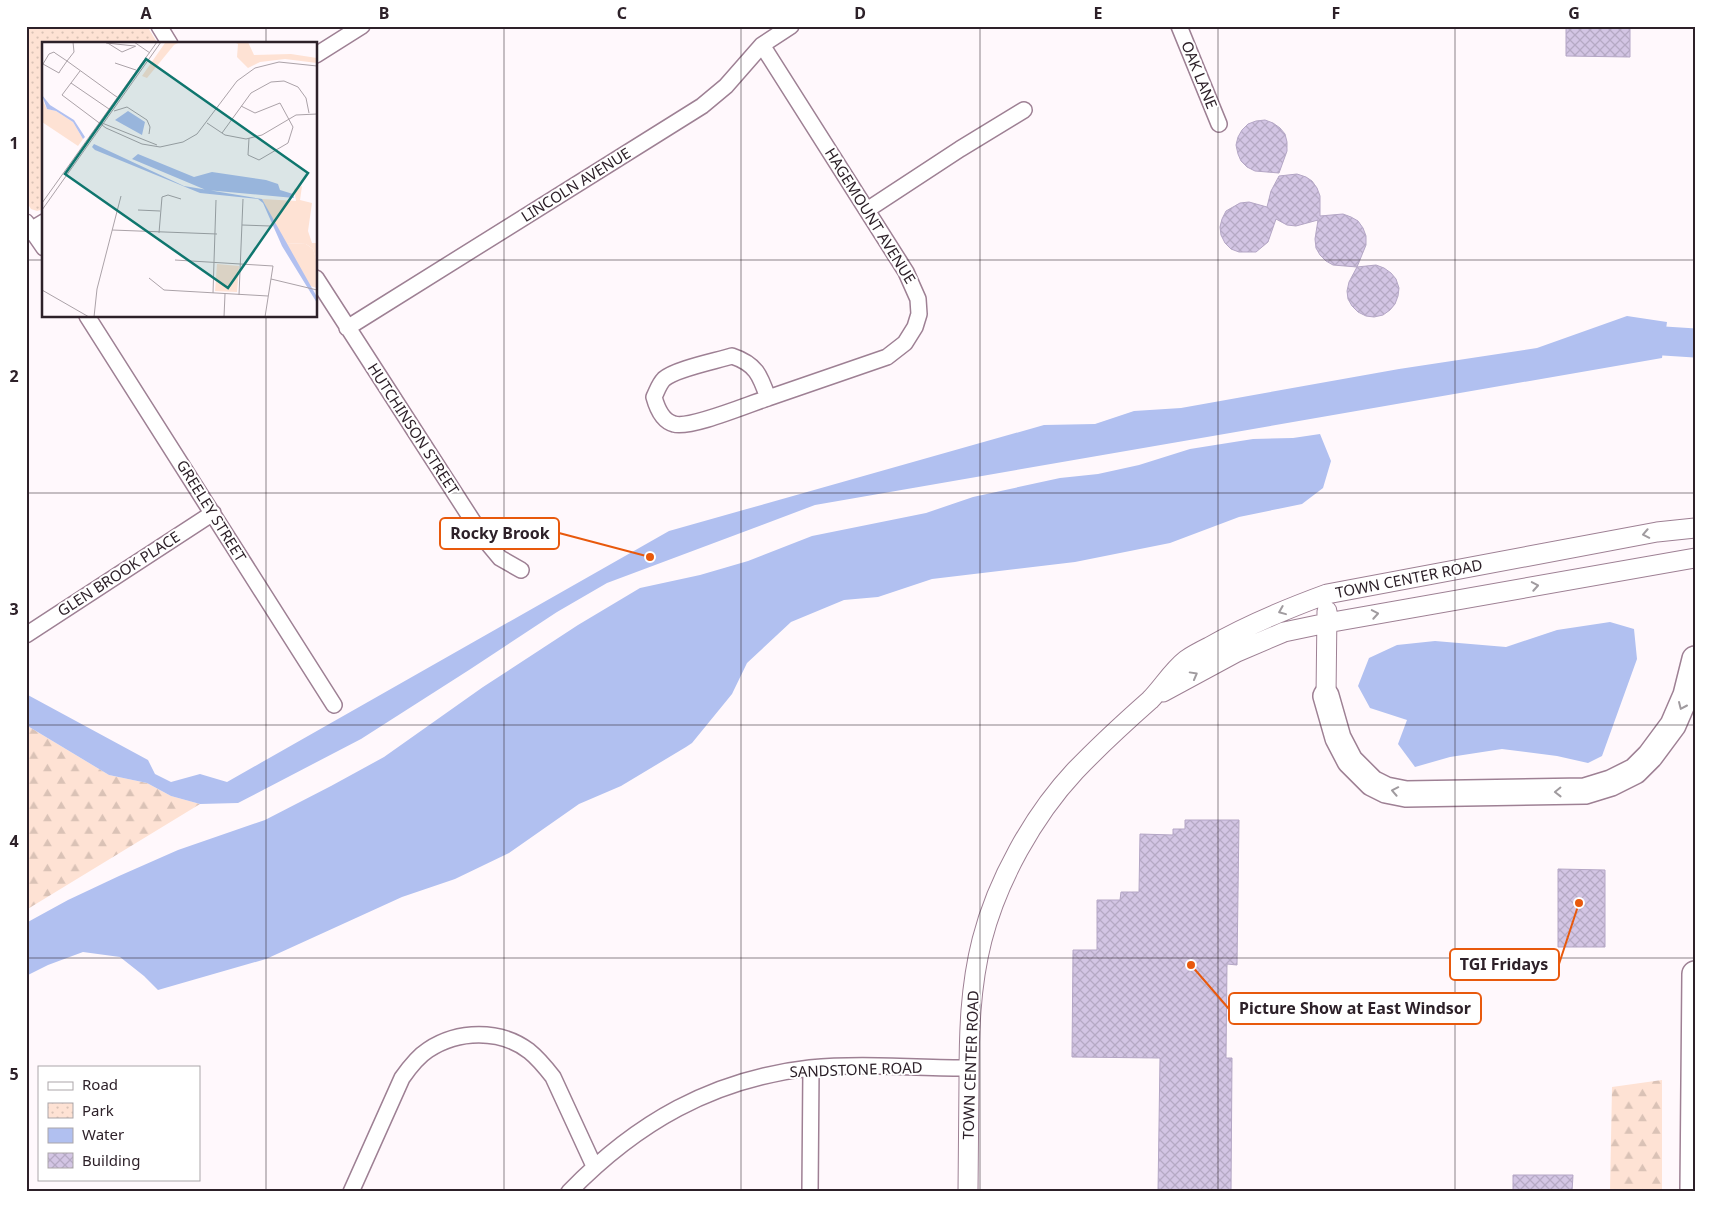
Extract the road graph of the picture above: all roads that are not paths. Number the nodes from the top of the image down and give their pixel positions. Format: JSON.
{"nodes":[{"id":1,"x":159,"y":26,"type":"edge"},
{"id":2,"x":362,"y":26,"type":"edge"},
{"id":3,"x":791,"y":26,"type":"edge"},
{"id":4,"x":1179,"y":26,"type":"edge"},
{"id":5,"x":169,"y":42,"type":"edge"},
{"id":6,"x":762,"y":45,"type":"junction"},
{"id":7,"x":318,"y":53,"type":"edge"},
{"id":8,"x":1024,"y":110,"type":"dead end"},
{"id":9,"x":1219,"y":124,"type":"dead end"},
{"id":10,"x":867,"y":210,"type":"junction"},
{"id":11,"x":32,"y":227,"type":"edge"},
{"id":12,"x":42,"y":244,"type":"edge"},
{"id":13,"x":318,"y":281,"type":"edge"},
{"id":14,"x":88,"y":318,"type":"edge"},
{"id":15,"x":347,"y":328,"type":"junction"},
{"id":16,"x":768,"y":398,"type":"junction"},
{"id":17,"x":213,"y":513,"type":"junction"},
{"id":18,"x":1695,"y":528,"type":"edge"},
{"id":19,"x":1695,"y":558,"type":"edge"},
{"id":20,"x":520,"y":570,"type":"dead end"},
{"id":21,"x":1328,"y":594,"type":"junction"},
{"id":22,"x":1327,"y":623,"type":"junction"},
{"id":23,"x":26,"y":634,"type":"edge"},
{"id":24,"x":1695,"y":659,"type":"edge"},
{"id":25,"x":1326,"y":696,"type":"joint"},
{"id":26,"x":1151,"y":698,"type":"junction"},
{"id":27,"x":334,"y":705,"type":"dead end"},
{"id":28,"x":1695,"y":974,"type":"edge"},
{"id":29,"x":811,"y":1068,"type":"junction"},
{"id":30,"x":969,"y":1068,"type":"junction"},
{"id":31,"x":594,"y":1166,"type":"junction"},
{"id":32,"x":351,"y":1192,"type":"edge"},
{"id":33,"x":569,"y":1192,"type":"edge"},
{"id":34,"x":810,"y":1192,"type":"edge"},
{"id":35,"x":968,"y":1192,"type":"edge"},
{"id":36,"x":1693,"y":1192,"type":"edge"}],
"edges":[{"from":1,"to":5,"type":"street"},
{"from":2,"to":7,"type":"street"},
{"from":3,"to":6,"type":"street","name":"LINCOLN AVENUE"},
{"from":4,"to":9,"type":"street","name":"OAK LANE"},
{"from":6,"to":10,"type":"street","name":"HAGEMOUNT AVENUE"},
{"from":6,"to":15,"type":"street","name":"LINCOLN AVENUE"},
{"from":8,"to":10,"type":"street"},
{"from":10,"to":16,"type":"street","name":"HAGEMOUNT AVENUE"},
{"from":11,"to":12,"type":"street"},
{"from":13,"to":15,"type":"street","name":"HUTCHINSON STREET"},
{"from":14,"to":17,"type":"street","name":"GREELEY STREET"},
{"from":15,"to":20,"type":"street","name":"HUTCHINSON STREET"},
{"from":16,"to":16,"type":"street","name":"HAGEMOUNT AVENUE"},
{"from":17,"to":23,"type":"street","name":"GLEN BROOK PLACE"},
{"from":17,"to":27,"type":"street","name":"GREELEY STREET"},
{"from":18,"to":21,"type":"street","name":"TOWN CENTER ROAD","one_way":true},
{"from":22,"to":19,"type":"street","name":"TOWN CENTER ROAD","one_way":true},
{"from":21,"to":22,"type":"street"},
{"from":21,"to":26,"type":"street","name":"TOWN CENTER ROAD","one_way":true},
{"from":22,"to":25,"type":"street"},
{"from":26,"to":22,"type":"street","name":"TOWN CENTER ROAD","one_way":true},
{"from":24,"to":25,"type":"highway","one_way":true},
{"from":26,"to":30,"type":"street","name":"TOWN CENTER ROAD"},
{"from":28,"to":36,"type":"highway"},
{"from":29,"to":30,"type":"street","name":"SANDSTONE ROAD"},
{"from":29,"to":31,"type":"street","name":"SANDSTONE ROAD"},
{"from":29,"to":34,"type":"street"},
{"from":30,"to":35,"type":"street","name":"TOWN CENTER ROAD"},
{"from":31,"to":32,"type":"street"},
{"from":31,"to":33,"type":"street","name":"SANDSTONE ROAD"}]}
